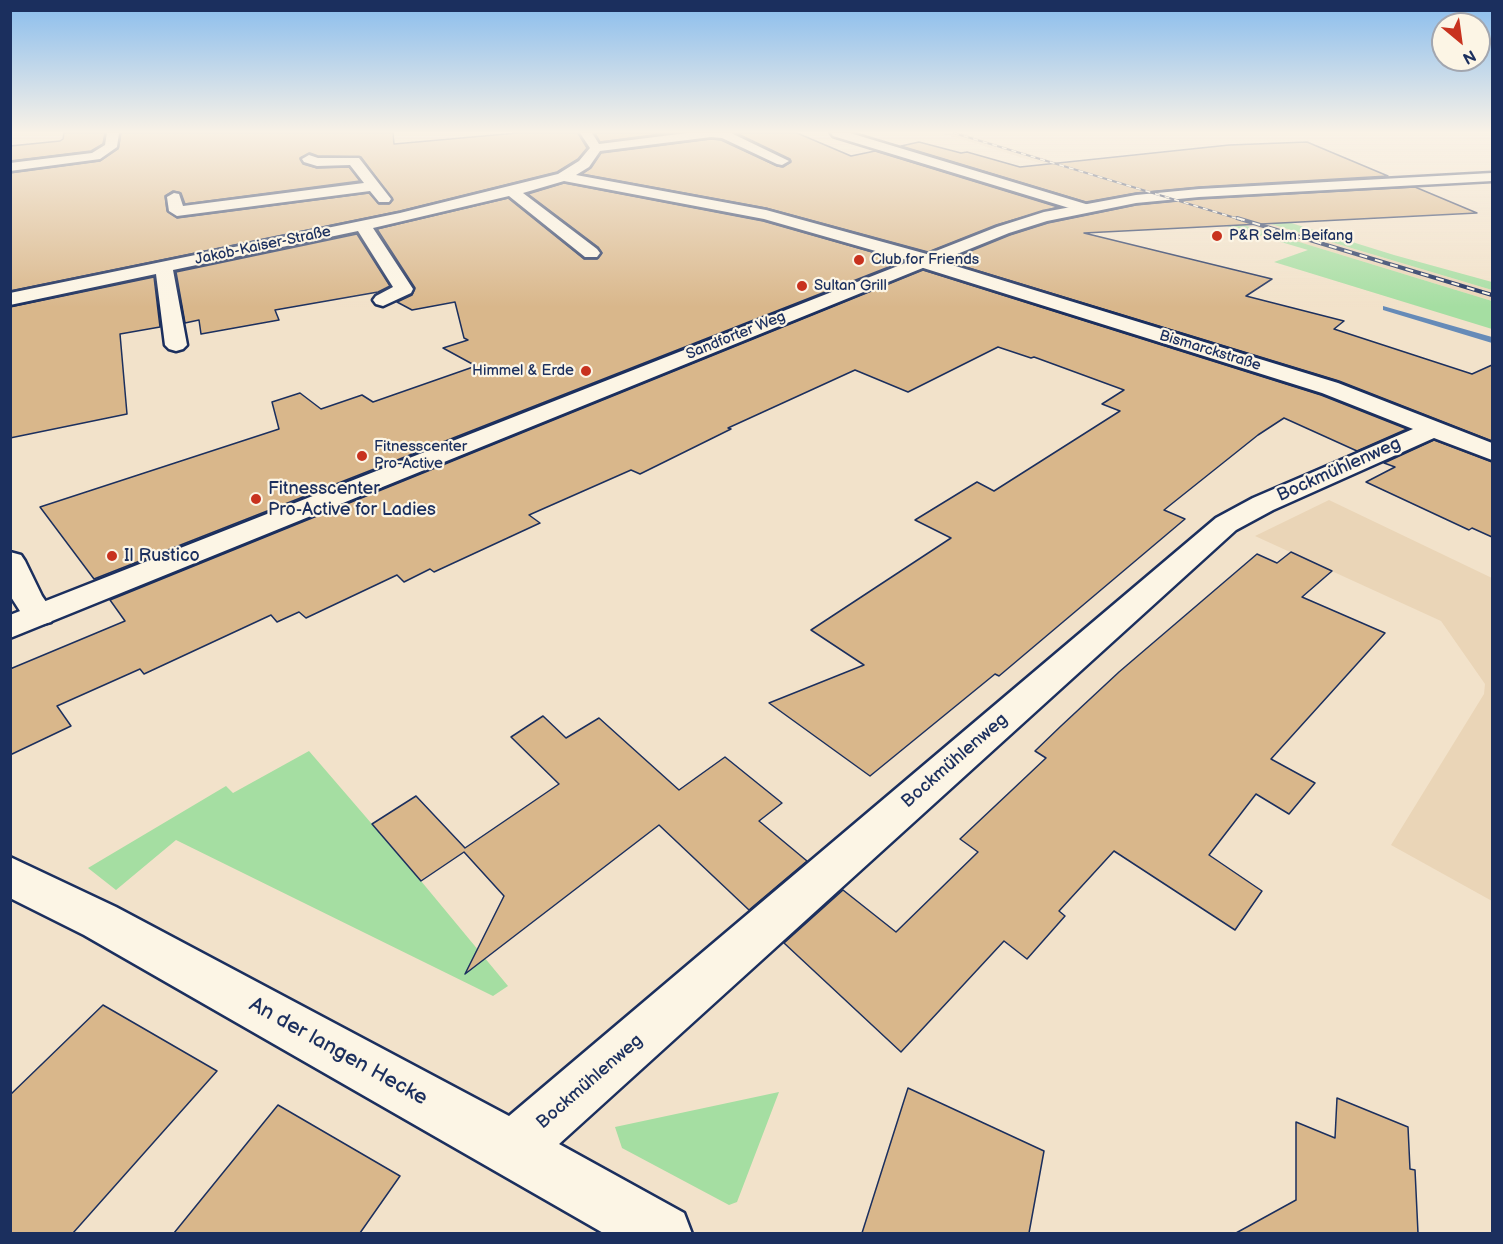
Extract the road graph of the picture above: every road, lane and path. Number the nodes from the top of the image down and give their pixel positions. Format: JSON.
{"nodes":[{"id":1,"x":334,"y":191,"type":"edge"},
{"id":2,"x":378,"y":191,"type":"edge"},
{"id":3,"x":516,"y":191,"type":"edge"},
{"id":4,"x":637,"y":191,"type":"edge"},
{"id":5,"x":1028,"y":191,"type":"edge"},
{"id":6,"x":1227,"y":191,"type":"edge"},
{"id":7,"x":513,"y":192,"type":"junction"},
{"id":8,"x":174,"y":196,"type":"dead end"},
{"id":9,"x":1084,"y":208,"type":"junction"},
{"id":10,"x":400,"y":218,"type":"junction"},
{"id":11,"x":363,"y":226,"type":"junction"},
{"id":12,"x":591,"y":253,"type":"dead end"},
{"id":13,"x":925,"y":261,"type":"junction"},
{"id":14,"x":164,"y":267,"type":"junction"},
{"id":15,"x":10,"y":299,"type":"edge"},
{"id":16,"x":383,"y":300,"type":"dead end"},
{"id":17,"x":176,"y":345,"type":"dead end"},
{"id":18,"x":1434,"y":429,"type":"junction"},
{"id":19,"x":1492,"y":452,"type":"edge"},
{"id":20,"x":10,"y":561,"type":"edge"},
{"id":21,"x":39,"y":615,"type":"junction"},
{"id":22,"x":10,"y":627,"type":"edge"},
{"id":23,"x":10,"y":876,"type":"edge"},
{"id":24,"x":512,"y":1150,"type":"junction"},
{"id":25,"x":663,"y":1233,"type":"edge"}],
"edges":[{"from":1,"to":8,"type":"street"},
{"from":2,"to":10,"type":"street"},
{"from":3,"to":7,"type":"street","name":"Jakob-Kaiser-Straße"},
{"from":4,"to":13,"type":"street","name":"Bismarckstraße"},
{"from":5,"to":9,"type":"street"},
{"from":6,"to":9,"type":"street","name":"Sandforter Weg"},
{"from":7,"to":10,"type":"street","name":"Jakob-Kaiser-Straße"},
{"from":7,"to":12,"type":"street"},
{"from":9,"to":13,"type":"street","name":"Sandforter Weg"},
{"from":10,"to":11,"type":"street","name":"Jakob-Kaiser-Straße"},
{"from":11,"to":14,"type":"street","name":"Jakob-Kaiser-Straße"},
{"from":11,"to":16,"type":"street"},
{"from":13,"to":18,"type":"street","name":"Bismarckstraße"},
{"from":13,"to":21,"type":"street","name":"Sandforter Weg"},
{"from":14,"to":15,"type":"street","name":"Jakob-Kaiser-Straße"},
{"from":14,"to":17,"type":"street"},
{"from":18,"to":19,"type":"street","name":"Bismarckstraße"},
{"from":18,"to":24,"type":"street","name":"Bockmühlenweg"},
{"from":20,"to":21,"type":"street"},
{"from":21,"to":22,"type":"street","name":"Sandforter Weg"},
{"from":23,"to":24,"type":"street","name":"An der langen Hecke"},
{"from":24,"to":25,"type":"street","name":"An der langen Hecke"}]}
